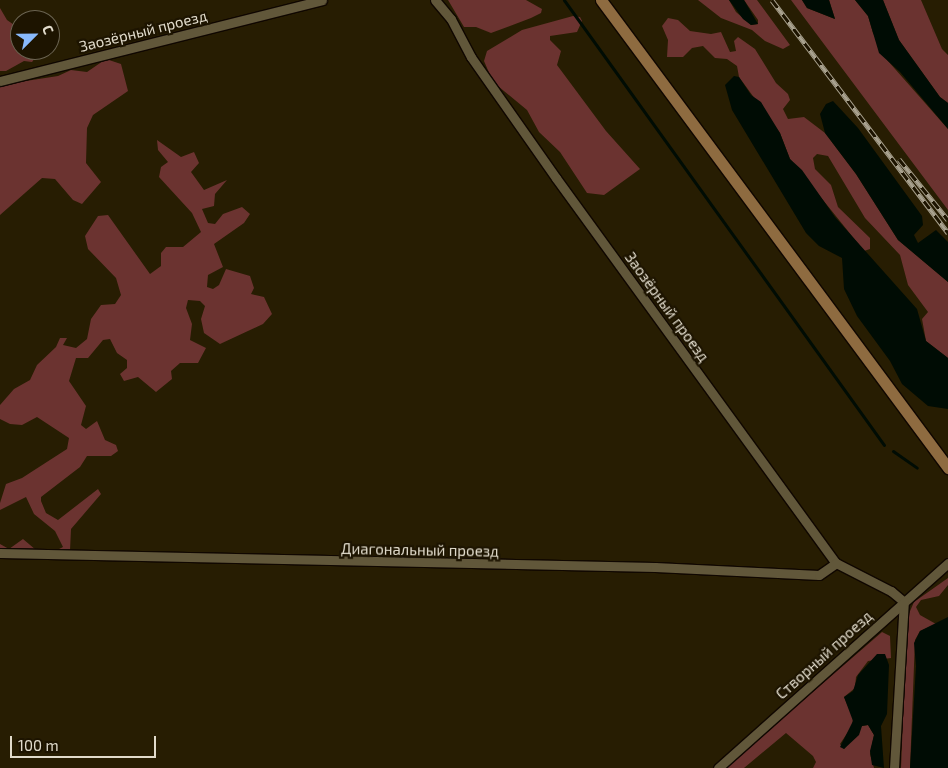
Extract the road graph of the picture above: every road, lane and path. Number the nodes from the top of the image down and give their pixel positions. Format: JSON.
{"nodes":[{"id":1,"x":322,"y":0,"type":"edge"},
{"id":2,"x":435,"y":0,"type":"edge"},
{"id":3,"x":601,"y":0,"type":"edge"},
{"id":4,"x":0,"y":81,"type":"edge"},
{"id":5,"x":948,"y":468,"type":"edge"},
{"id":6,"x":0,"y":553,"type":"edge"},
{"id":7,"x":836,"y":563,"type":"junction"},
{"id":8,"x":948,"y":563,"type":"edge"},
{"id":9,"x":904,"y":602,"type":"junction"},
{"id":10,"x":718,"y":768,"type":"edge"},
{"id":11,"x":894,"y":768,"type":"edge"}],
"edges":[{"from":1,"to":4,"type":"street","name":"Заозёрный проезд"},
{"from":2,"to":7,"type":"street","name":"Заозёрный проезд"},
{"from":3,"to":5,"type":"main road"},
{"from":6,"to":7,"type":"street","name":"Диагональный проезд"},
{"from":7,"to":9,"type":"street","name":"Заозёрный проезд"},
{"from":8,"to":9,"type":"street","name":"Створный проезд"},
{"from":9,"to":10,"type":"street","name":"Створный проезд"},
{"from":9,"to":11,"type":"street"}]}
